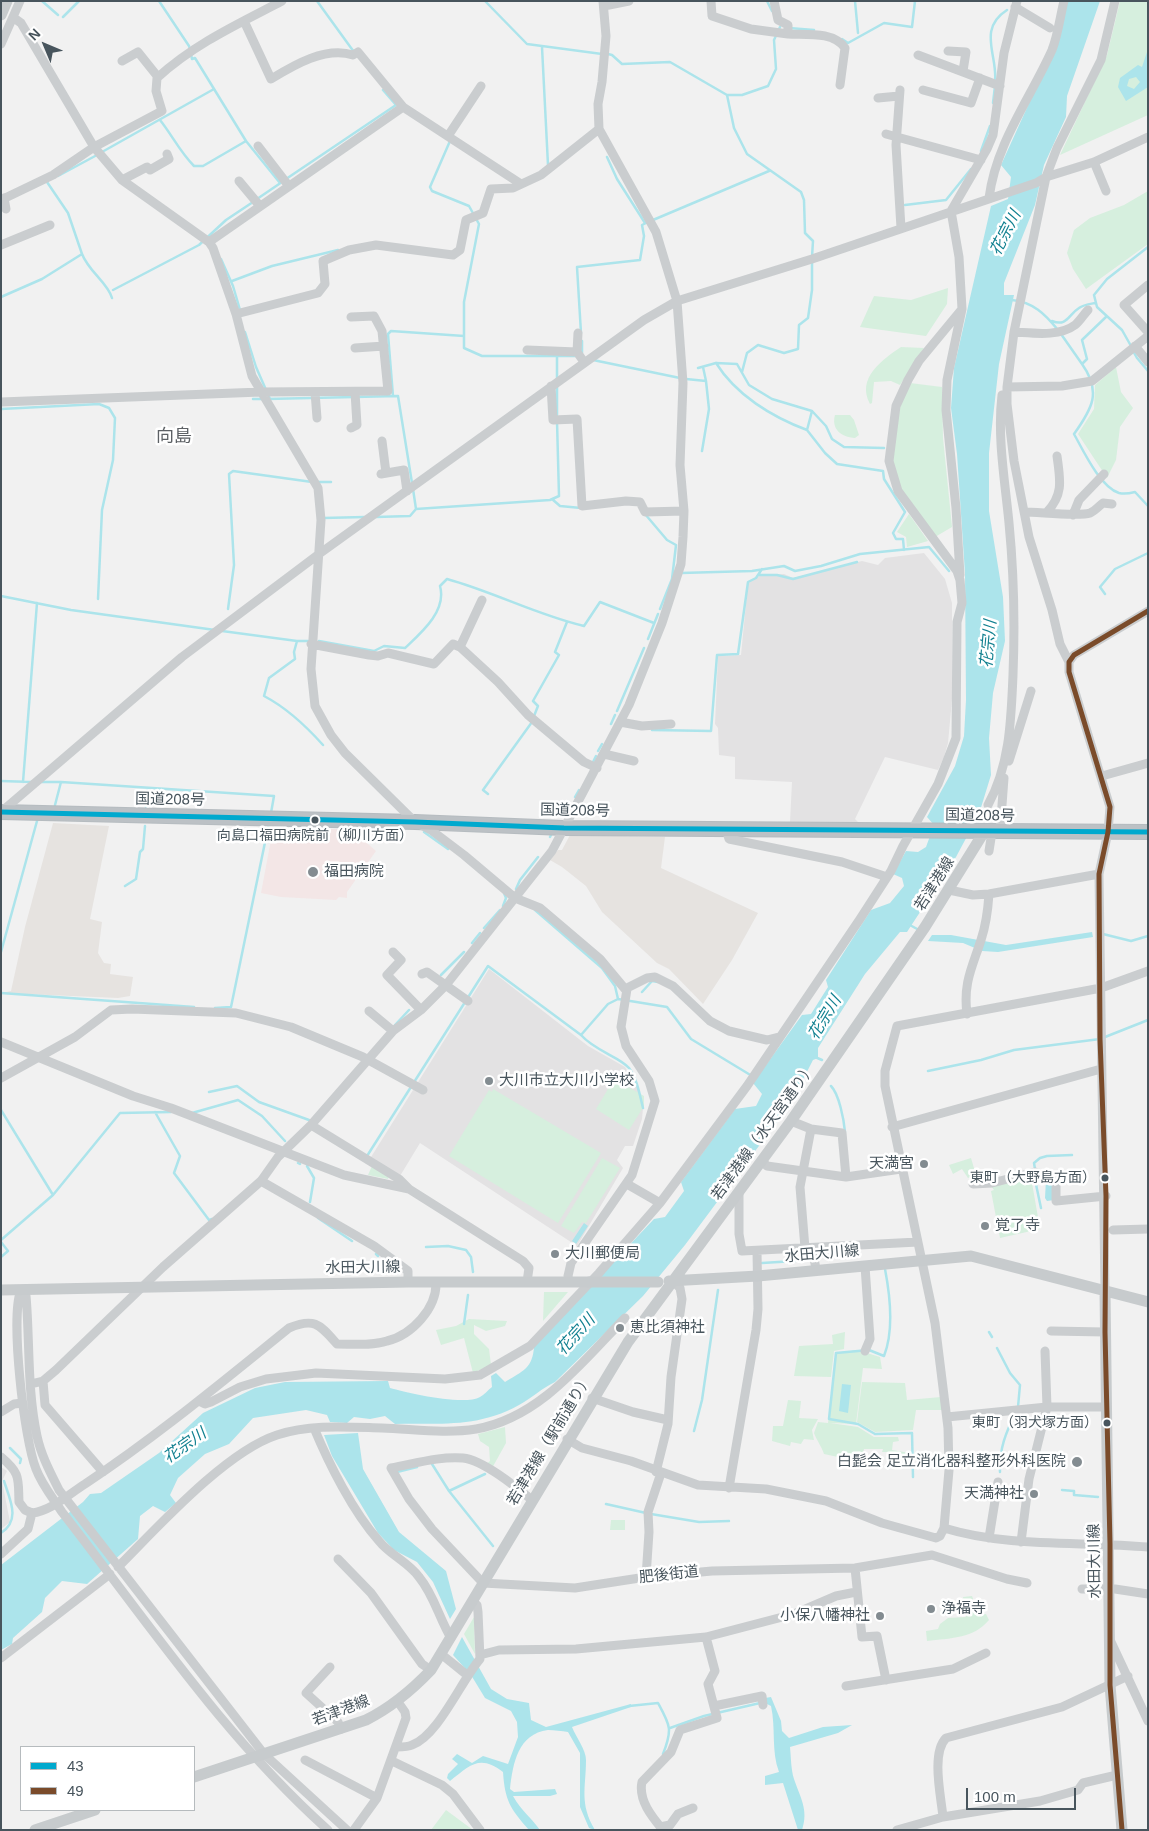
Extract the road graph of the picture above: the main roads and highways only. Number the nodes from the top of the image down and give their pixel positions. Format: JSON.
{"nodes":[{"id":1,"x":7,"y":1,"type":"edge"},
{"id":2,"x":1,"y":15,"type":"edge"},
{"id":3,"x":1,"y":812,"type":"edge"},
{"id":4,"x":992,"y":832,"type":"junction"},
{"id":5,"x":1148,"y":832,"type":"edge"},
{"id":6,"x":910,"y":950,"type":"joint"},
{"id":7,"x":673,"y":1281,"type":"junction"},
{"id":8,"x":1,"y":1290,"type":"edge"},
{"id":9,"x":1106,"y":1291,"type":"junction"},
{"id":10,"x":22,"y":1294,"type":"junction"},
{"id":11,"x":1,"y":1296,"type":"edge"},
{"id":12,"x":1148,"y":1302,"type":"edge"},
{"id":13,"x":461,"y":1621,"type":"joint"},
{"id":14,"x":195,"y":1777,"type":"edge"},
{"id":15,"x":92,"y":1811,"type":"edge"},
{"id":16,"x":35,"y":1830,"type":"edge"},
{"id":17,"x":1122,"y":1830,"type":"edge"}],
"edges":[{"from":1,"to":2,"type":"main road"},
{"from":3,"to":4,"type":"highway","name":"国道208号"},
{"from":4,"to":5,"type":"highway","name":"国道208号"},
{"from":4,"to":6,"type":"main road","name":"若津港線"},
{"from":6,"to":7,"type":"main road","name":"若津港線（水天宮通り）"},
{"from":7,"to":9,"type":"main road","name":"水田大川線"},
{"from":7,"to":10,"type":"main road","name":"水田大川線","bridge":true},
{"from":7,"to":13,"type":"main road","name":"若津港線（駅前通り）"},
{"from":8,"to":10,"type":"main road","name":"水田大川線"},
{"from":9,"to":12,"type":"main road","name":"水田大川線"},
{"from":9,"to":17,"type":"main road","name":"水田大川線"},
{"from":10,"to":11,"type":"main road","name":"水田大川線"},
{"from":13,"to":14,"type":"main road","name":"若津港線"},
{"from":15,"to":16,"type":"main road"}]}
